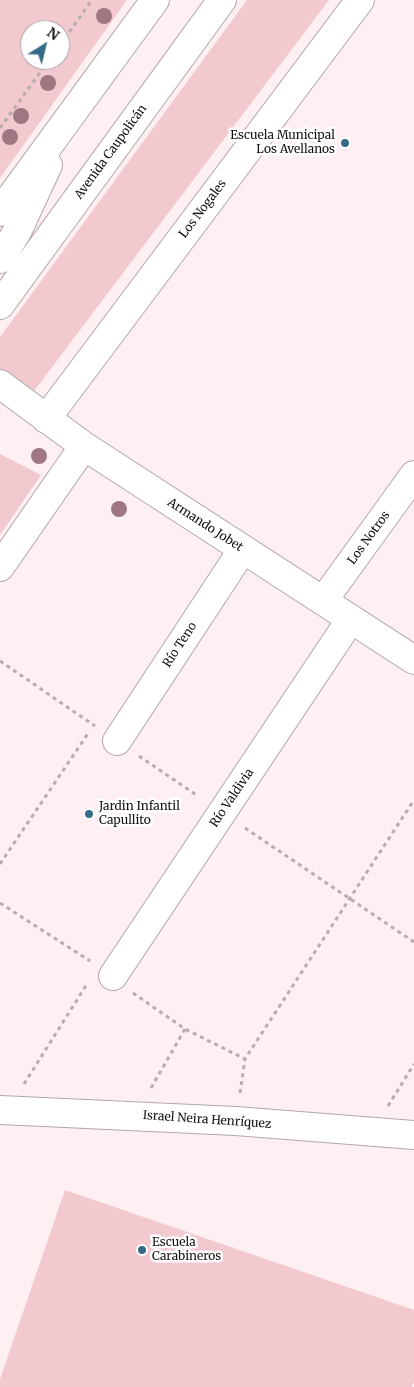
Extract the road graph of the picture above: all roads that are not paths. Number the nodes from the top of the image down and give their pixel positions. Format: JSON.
{"nodes":[{"id":1,"x":155,"y":0,"type":"edge"},
{"id":2,"x":222,"y":0,"type":"edge"},
{"id":3,"x":360,"y":0,"type":"edge"},
{"id":4,"x":63,"y":126,"type":"junction"},
{"id":5,"x":0,"y":212,"type":"edge"},
{"id":6,"x":0,"y":259,"type":"edge"},
{"id":7,"x":0,"y":305,"type":"edge"},
{"id":8,"x":0,"y":384,"type":"edge"},
{"id":9,"x":46,"y":419,"type":"junction"},
{"id":10,"x":84,"y":446,"type":"junction"},
{"id":11,"x":414,"y":475,"type":"edge"},
{"id":12,"x":243,"y":549,"type":"junction"},
{"id":13,"x":0,"y":567,"type":"edge"},
{"id":14,"x":323,"y":601,"type":"junction"},
{"id":15,"x":351,"y":619,"type":"junction"},
{"id":16,"x":414,"y":660,"type":"edge"},
{"id":17,"x":117,"y":741,"type":"dead end"},
{"id":18,"x":105,"y":971,"type":"road end"},
{"id":19,"x":4,"y":1110,"type":"edge"},
{"id":20,"x":414,"y":1135,"type":"edge"}],
"edges":[{"from":1,"to":4,"type":"street"},
{"from":2,"to":7,"type":"street","name":"Avenida Caupolicán"},
{"from":3,"to":9,"type":"street","name":"Los Nogales"},
{"from":4,"to":5,"type":"street"},
{"from":4,"to":6,"type":"street"},
{"from":8,"to":9,"type":"street","name":"Armando Jobet"},
{"from":9,"to":10,"type":"street","name":"Armando Jobet"},
{"from":10,"to":12,"type":"street","name":"Armando Jobet"},
{"from":10,"to":13,"type":"street"},
{"from":11,"to":14,"type":"street","name":"Los Notros"},
{"from":12,"to":14,"type":"street","name":"Armando Jobet"},
{"from":12,"to":17,"type":"street","name":"Río Teno"},
{"from":14,"to":15,"type":"street","name":"Armando Jobet"},
{"from":15,"to":16,"type":"street","name":"Armando Jobet"},
{"from":15,"to":18,"type":"street","name":"Río Valdivia"},
{"from":19,"to":20,"type":"street","name":"Israel Neira Henríquez"}]}
